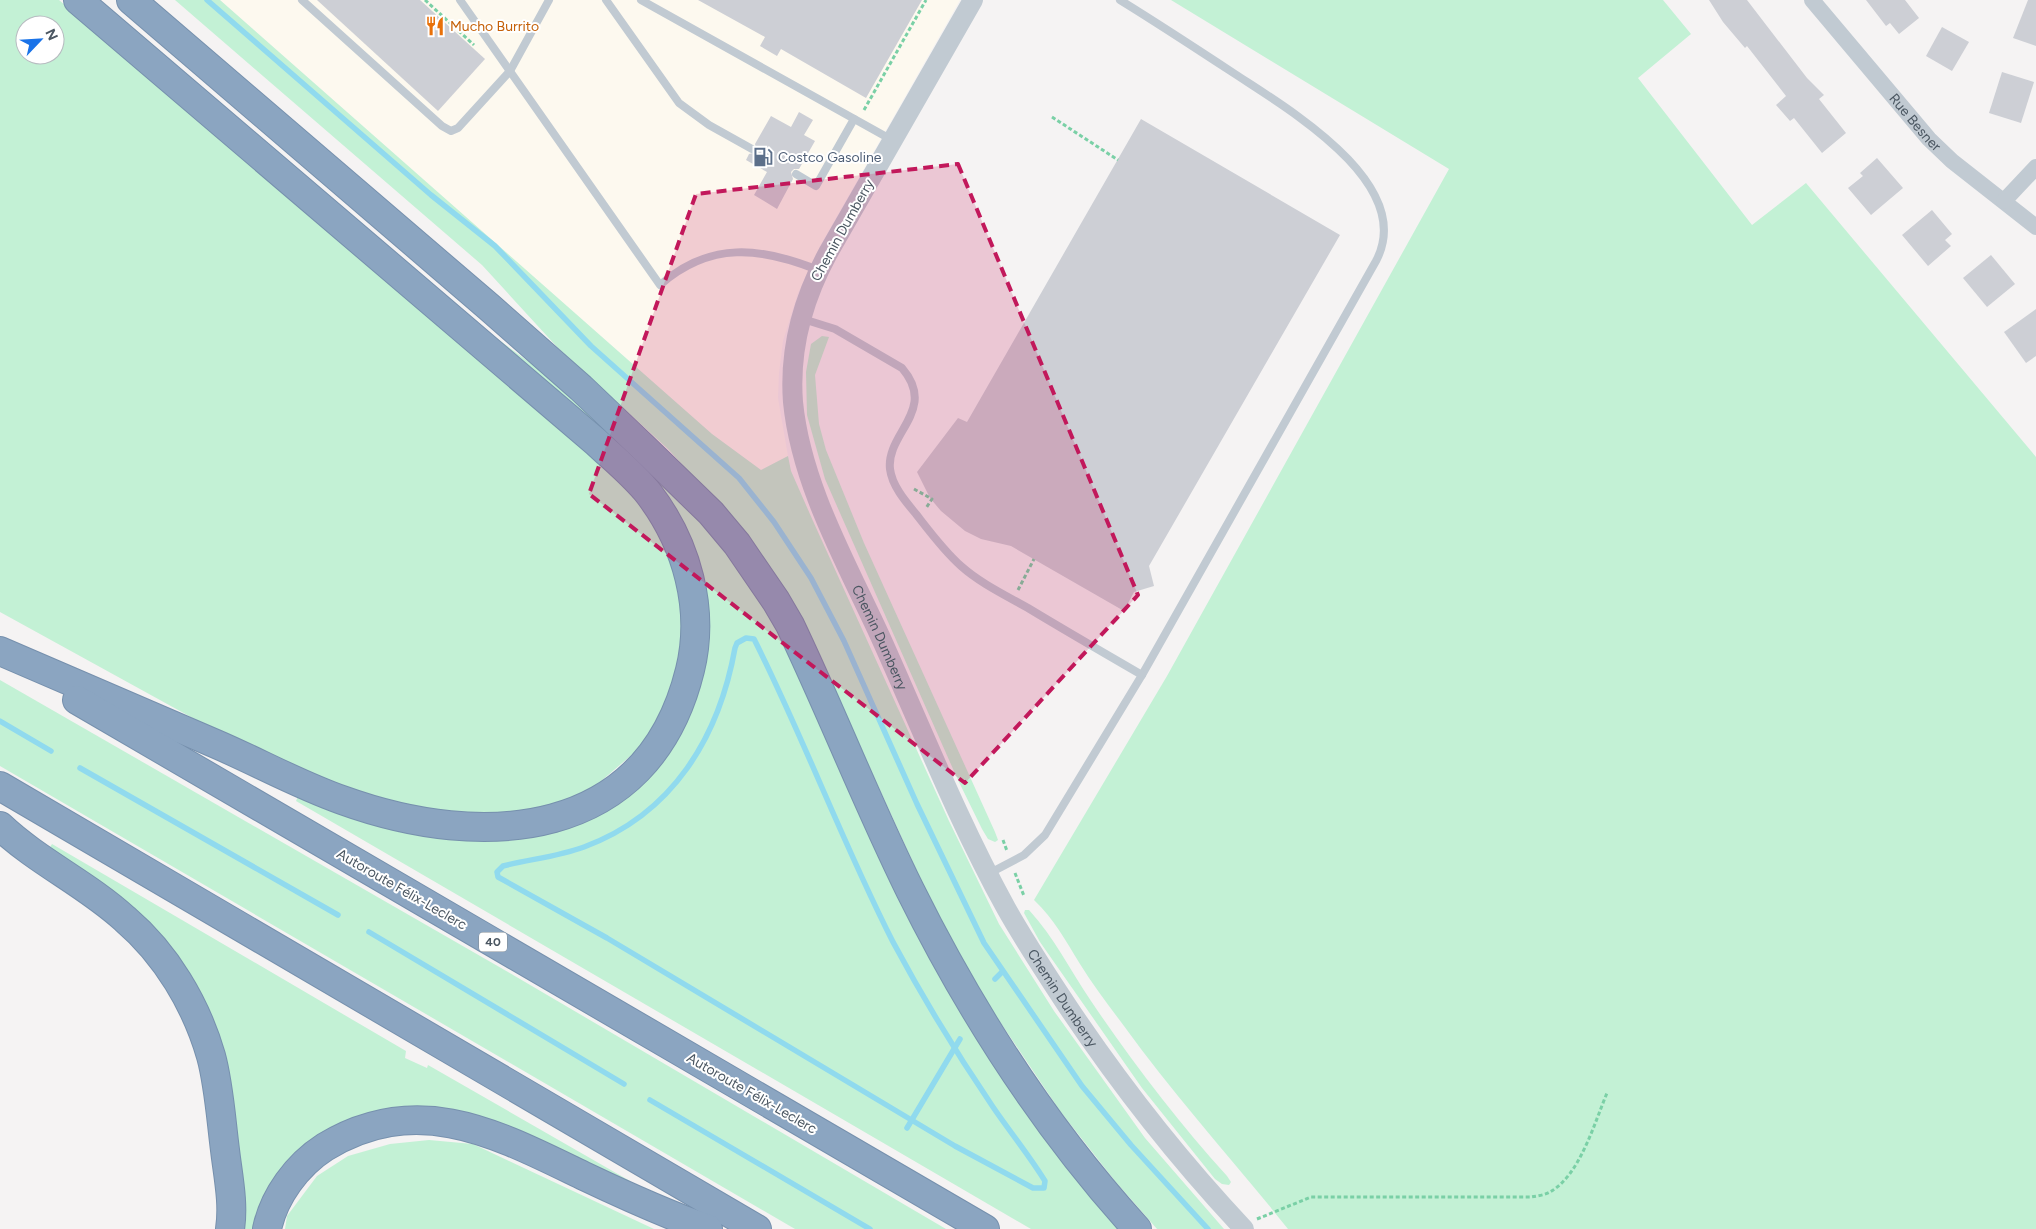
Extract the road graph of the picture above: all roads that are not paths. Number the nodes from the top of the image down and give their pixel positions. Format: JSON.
{"nodes":[{"id":1,"x":78,"y":0,"type":"edge"},
{"id":2,"x":131,"y":0,"type":"edge"},
{"id":3,"x":302,"y":0,"type":"edge"},
{"id":4,"x":460,"y":0,"type":"edge"},
{"id":5,"x":549,"y":0,"type":"edge"},
{"id":6,"x":606,"y":0,"type":"edge"},
{"id":7,"x":641,"y":0,"type":"edge"},
{"id":8,"x":973,"y":0,"type":"edge"},
{"id":9,"x":1120,"y":0,"type":"edge"},
{"id":10,"x":1812,"y":0,"type":"edge"},
{"id":11,"x":510,"y":70,"type":"junction"},
{"id":12,"x":854,"y":119,"type":"junction"},
{"id":13,"x":892,"y":140,"type":"junction"},
{"id":14,"x":752,"y":149,"type":"dead end"},
{"id":15,"x":2036,"y":167,"type":"edge"},
{"id":16,"x":796,"y":174,"type":"dead end"},
{"id":17,"x":2004,"y":201,"type":"junction"},
{"id":18,"x":2036,"y":227,"type":"edge"},
{"id":19,"x":818,"y":270,"type":"junction"},
{"id":20,"x":801,"y":318,"type":"junction"},
{"id":21,"x":0,"y":651,"type":"edge"},
{"id":22,"x":0,"y":655,"type":"edge"},
{"id":23,"x":1142,"y":675,"type":"junction"},
{"id":24,"x":0,"y":786,"type":"edge"},
{"id":25,"x":0,"y":826,"type":"edge"},
{"id":26,"x":988,"y":874,"type":"junction"},
{"id":27,"x":230,"y":1229,"type":"edge"},
{"id":28,"x":268,"y":1229,"type":"edge"},
{"id":29,"x":708,"y":1229,"type":"edge"},
{"id":30,"x":757,"y":1229,"type":"edge"},
{"id":31,"x":985,"y":1229,"type":"edge"},
{"id":32,"x":1137,"y":1229,"type":"edge"},
{"id":33,"x":1244,"y":1229,"type":"edge"}],
"edges":[{"from":1,"to":21,"type":"highway"},
{"from":2,"to":32,"type":"highway"},
{"from":3,"to":11,"type":"lane"},
{"from":4,"to":11,"type":"lane"},
{"from":5,"to":11,"type":"lane"},
{"from":6,"to":14,"type":"lane"},
{"from":7,"to":12,"type":"lane"},
{"from":8,"to":13,"type":"street","name":"Chemin Dumberry"},
{"from":9,"to":23,"type":"lane"},
{"from":10,"to":17,"type":"street","name":"Rue Besner"},
{"from":11,"to":19,"type":"lane"},
{"from":12,"to":13,"type":"lane"},
{"from":12,"to":16,"type":"lane"},
{"from":13,"to":19,"type":"street","name":"Chemin Dumberry"},
{"from":15,"to":17,"type":"street"},
{"from":17,"to":18,"type":"street","name":"Rue Besner"},
{"from":19,"to":20,"type":"street","name":"Chemin Dumberry"},
{"from":20,"to":23,"type":"lane"},
{"from":20,"to":26,"type":"street","name":"Chemin Dumberry"},
{"from":22,"to":31,"type":"highway","name":"Autoroute Félix-Leclerc","number":"40"},
{"from":23,"to":26,"type":"lane"},
{"from":24,"to":30,"type":"highway"},
{"from":25,"to":27,"type":"highway"},
{"from":26,"to":33,"type":"street","name":"Chemin Dumberry"},
{"from":28,"to":29,"type":"highway"}]}
